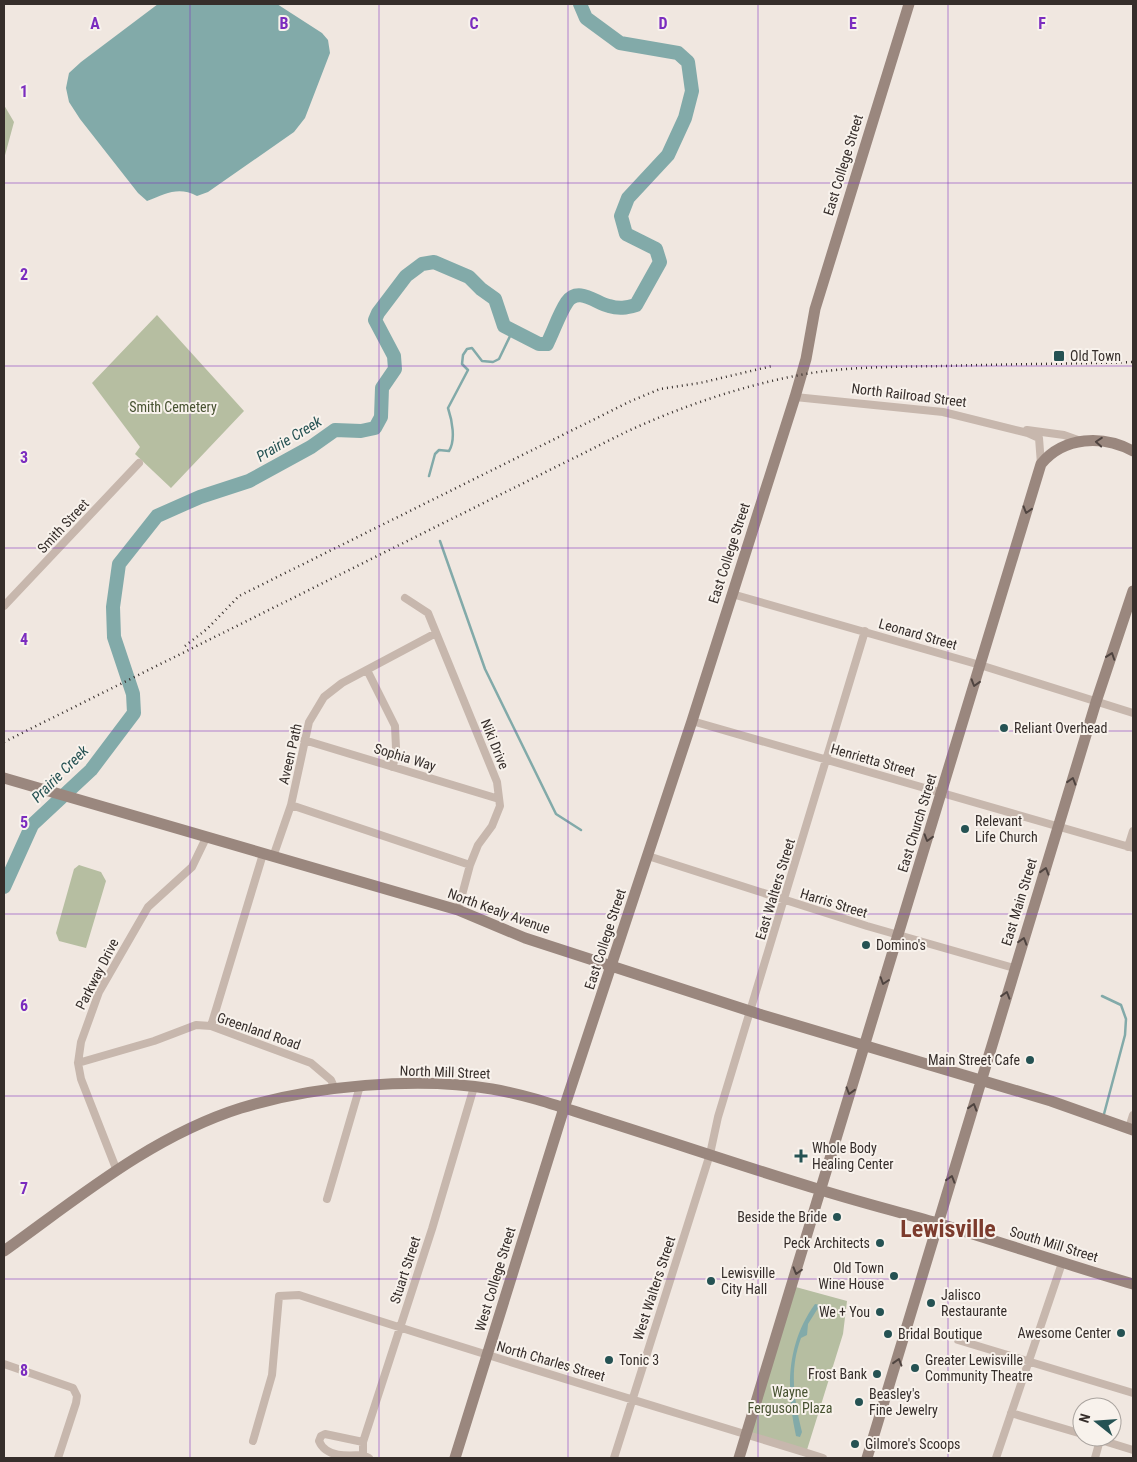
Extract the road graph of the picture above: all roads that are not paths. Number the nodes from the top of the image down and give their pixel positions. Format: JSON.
{"nodes":[{"id":1,"x":909,"y":4,"type":"edge"},
{"id":2,"x":795,"y":397,"type":"junction"},
{"id":3,"x":1018,"y":430,"type":"junction"},
{"id":4,"x":1078,"y":440,"type":"junction"},
{"id":5,"x":1120,"y":443,"type":"junction"},
{"id":6,"x":1133,"y":443,"type":"edge"},
{"id":7,"x":1133,"y":450,"type":"edge"},
{"id":8,"x":140,"y":463,"type":"dead end"},
{"id":9,"x":1041,"y":464,"type":"junction"},
{"id":10,"x":1133,"y":591,"type":"edge"},
{"id":11,"x":732,"y":594,"type":"junction"},
{"id":12,"x":405,"y":598,"type":"dead end"},
{"id":13,"x":4,"y":606,"type":"edge"},
{"id":14,"x":865,"y":631,"type":"junction"},
{"id":15,"x":436,"y":633,"type":"junction"},
{"id":16,"x":980,"y":665,"type":"junction"},
{"id":17,"x":366,"y":670,"type":"junction"},
{"id":18,"x":1096,"y":702,"type":"junction"},
{"id":19,"x":1133,"y":713,"type":"edge"},
{"id":20,"x":692,"y":721,"type":"junction"},
{"id":21,"x":304,"y":740,"type":"junction"},
{"id":22,"x":827,"y":760,"type":"junction"},
{"id":23,"x":393,"y":767,"type":"junction"},
{"id":24,"x":4,"y":778,"type":"edge"},
{"id":25,"x":942,"y":793,"type":"junction"},
{"id":26,"x":499,"y":799,"type":"junction"},
{"id":27,"x":291,"y":805,"type":"junction"},
{"id":28,"x":1058,"y":828,"type":"junction"},
{"id":29,"x":1133,"y":831,"type":"edge"},
{"id":30,"x":206,"y":838,"type":"junction"},
{"id":31,"x":1131,"y":848,"type":"edge"},
{"id":32,"x":268,"y":855,"type":"junction"},
{"id":33,"x":648,"y":856,"type":"junction"},
{"id":34,"x":470,"y":865,"type":"junction"},
{"id":35,"x":784,"y":901,"type":"junction"},
{"id":36,"x":458,"y":910,"type":"junction"},
{"id":37,"x":899,"y":935,"type":"junction"},
{"id":38,"x":612,"y":965,"type":"junction"},
{"id":39,"x":1014,"y":968,"type":"junction"},
{"id":40,"x":751,"y":1010,"type":"junction"},
{"id":41,"x":211,"y":1026,"type":"junction"},
{"id":42,"x":864,"y":1045,"type":"junction"},
{"id":43,"x":78,"y":1063,"type":"junction"},
{"id":44,"x":982,"y":1079,"type":"junction"},
{"id":45,"x":360,"y":1086,"type":"junction"},
{"id":46,"x":474,"y":1086,"type":"junction"},
{"id":47,"x":335,"y":1089,"type":"junction"},
{"id":48,"x":564,"y":1108,"type":"junction"},
{"id":49,"x":1133,"y":1115,"type":"edge"},
{"id":50,"x":1131,"y":1129,"type":"edge"},
{"id":51,"x":710,"y":1154,"type":"junction"},
{"id":52,"x":117,"y":1171,"type":"junction"},
{"id":53,"x":821,"y":1190,"type":"junction"},
{"id":54,"x":326,"y":1199,"type":"dead end"},
{"id":55,"x":938,"y":1224,"type":"junction"},
{"id":56,"x":4,"y":1251,"type":"edge"},
{"id":57,"x":1062,"y":1263,"type":"junction"},
{"id":58,"x":1133,"y":1284,"type":"edge"},
{"id":59,"x":399,"y":1328,"type":"junction"},
{"id":60,"x":958,"y":1340,"type":"dead end"},
{"id":61,"x":487,"y":1356,"type":"junction"},
{"id":62,"x":1028,"y":1362,"type":"junction"},
{"id":63,"x":4,"y":1364,"type":"edge"},
{"id":64,"x":1133,"y":1393,"type":"edge"},
{"id":65,"x":632,"y":1398,"type":"junction"},
{"id":66,"x":1011,"y":1413,"type":"junction"},
{"id":67,"x":1072,"y":1431,"type":"edge"},
{"id":68,"x":746,"y":1435,"type":"junction"},
{"id":69,"x":253,"y":1441,"type":"dead end"},
{"id":70,"x":362,"y":1442,"type":"junction"},
{"id":71,"x":366,"y":1456,"type":"edge"},
{"id":72,"x":58,"y":1458,"type":"edge"},
{"id":73,"x":454,"y":1458,"type":"edge"},
{"id":74,"x":614,"y":1458,"type":"edge"},
{"id":75,"x":739,"y":1458,"type":"edge"},
{"id":76,"x":823,"y":1458,"type":"edge"},
{"id":77,"x":867,"y":1458,"type":"edge"},
{"id":78,"x":996,"y":1458,"type":"edge"}],
"edges":[{"from":1,"to":2,"type":"main road","name":"East College Street"},
{"from":2,"to":3,"type":"street","name":"North Railroad Street"},
{"from":2,"to":11,"type":"main road","name":"East College Street"},
{"from":3,"to":4,"type":"street","name":"North Railroad Street"},
{"from":3,"to":9,"type":"street","name":"North Railroad Street"},
{"from":5,"to":4,"type":"main road","name":"North Railroad Street","one_way":true},
{"from":4,"to":9,"type":"main road","name":"North Railroad Street"},
{"from":5,"to":6,"type":"main road"},
{"from":5,"to":7,"type":"main road","name":"North Railroad Street"},
{"from":8,"to":13,"type":"street","name":"Smith Street"},
{"from":9,"to":16,"type":"main road","name":"East Church Street","one_way":true},
{"from":18,"to":10,"type":"main road","name":"East Main Street","one_way":true},
{"from":11,"to":14,"type":"street","name":"Leonard Street"},
{"from":11,"to":20,"type":"main road","name":"East College Street"},
{"from":12,"to":15,"type":"street","name":"Niki Drive"},
{"from":14,"to":16,"type":"street","name":"Leonard Street"},
{"from":14,"to":22,"type":"street","name":"East Walters Street"},
{"from":15,"to":17,"type":"street","name":"Aveen Path"},
{"from":15,"to":26,"type":"street","name":"Niki Drive"},
{"from":16,"to":18,"type":"street","name":"Leonard Street"},
{"from":16,"to":25,"type":"main road","name":"East Church Street","one_way":true},
{"from":17,"to":21,"type":"street","name":"Aveen Path"},
{"from":17,"to":23,"type":"street"},
{"from":18,"to":19,"type":"street","name":"Leonard Street"},
{"from":28,"to":18,"type":"main road","name":"East Main Street","one_way":true},
{"from":20,"to":22,"type":"street","name":"Henrietta Street"},
{"from":20,"to":33,"type":"main road","name":"East College Street"},
{"from":21,"to":23,"type":"street","name":"Sophia Way"},
{"from":21,"to":27,"type":"street","name":"Aveen Path"},
{"from":22,"to":25,"type":"street","name":"Henrietta Street"},
{"from":22,"to":35,"type":"street","name":"East Walters Street"},
{"from":23,"to":26,"type":"street","name":"Sophia Way"},
{"from":24,"to":30,"type":"main road","name":"North Kealy Avenue"},
{"from":25,"to":28,"type":"street","name":"Henrietta Street"},
{"from":25,"to":37,"type":"main road","name":"East Church Street","one_way":true},
{"from":26,"to":34,"type":"street","name":"Niki Drive"},
{"from":27,"to":32,"type":"street","name":"Aveen Path"},
{"from":27,"to":34,"type":"street"},
{"from":28,"to":31,"type":"street","name":"Henrietta Street"},
{"from":39,"to":28,"type":"main road","name":"East Main Street","one_way":true},
{"from":29,"to":31,"type":"street"},
{"from":30,"to":32,"type":"main road","name":"North Kealy Avenue"},
{"from":30,"to":43,"type":"street","name":"Parkway Drive"},
{"from":32,"to":36,"type":"main road","name":"North Kealy Avenue"},
{"from":32,"to":41,"type":"street","name":"Aveen Path"},
{"from":33,"to":35,"type":"street","name":"Harris Street"},
{"from":33,"to":38,"type":"main road","name":"East College Street"},
{"from":34,"to":36,"type":"street","name":"Niki Drive"},
{"from":35,"to":37,"type":"street","name":"Harris Street"},
{"from":35,"to":40,"type":"street","name":"East Walters Street"},
{"from":36,"to":38,"type":"main road","name":"North Kealy Avenue"},
{"from":37,"to":39,"type":"street","name":"Harris Street"},
{"from":37,"to":42,"type":"main road","name":"East Church Street","one_way":true},
{"from":38,"to":40,"type":"main road","name":"North Kealy Avenue"},
{"from":38,"to":48,"type":"main road","name":"East College Street"},
{"from":44,"to":39,"type":"main road","name":"East Main Street","one_way":true},
{"from":40,"to":42,"type":"main road","name":"North Kealy Avenue"},
{"from":40,"to":51,"type":"street","name":"East Walters Street"},
{"from":41,"to":43,"type":"street","name":"Greenland Road"},
{"from":41,"to":47,"type":"street","name":"Greenland Road"},
{"from":42,"to":44,"type":"main road","name":"North Kealy Avenue"},
{"from":42,"to":53,"type":"main road","name":"East Church Street","one_way":true},
{"from":43,"to":52,"type":"street","name":"Parkway Drive"},
{"from":44,"to":50,"type":"main road","name":"North Kealy Avenue"},
{"from":55,"to":44,"type":"main road","name":"East Main Street","one_way":true},
{"from":45,"to":46,"type":"main road","name":"North Mill Street"},
{"from":45,"to":47,"type":"main road","name":"North Mill Street"},
{"from":45,"to":54,"type":"street"},
{"from":46,"to":48,"type":"main road","name":"North Mill Street"},
{"from":46,"to":59,"type":"street","name":"Stuart Street"},
{"from":47,"to":52,"type":"main road","name":"North Mill Street"},
{"from":48,"to":51,"type":"main road","name":"North Mill Street"},
{"from":48,"to":61,"type":"main road","name":"West College Street"},
{"from":49,"to":50,"type":"street"},
{"from":51,"to":53,"type":"main road","name":"North Mill Street"},
{"from":51,"to":65,"type":"street","name":"West Walters Street"},
{"from":52,"to":56,"type":"main road","name":"North Mill Street"},
{"from":53,"to":55,"type":"main road","name":"North Mill Street"},
{"from":53,"to":68,"type":"main road","name":"East Church Street","one_way":true},
{"from":55,"to":57,"type":"main road","name":"South Mill Street"},
{"from":77,"to":55,"type":"main road","name":"East Main Street","one_way":true},
{"from":57,"to":58,"type":"main road","name":"South Mill Street"},
{"from":57,"to":62,"type":"street"},
{"from":59,"to":61,"type":"street","name":"North Charles Street"},
{"from":59,"to":69,"type":"street","name":"North Charles Street"},
{"from":59,"to":70,"type":"street","name":"Stuart Street"},
{"from":60,"to":62,"type":"street"},
{"from":61,"to":65,"type":"street","name":"North Charles Street"},
{"from":61,"to":73,"type":"main road","name":"West College Street"},
{"from":62,"to":64,"type":"street"},
{"from":62,"to":66,"type":"street"},
{"from":63,"to":72,"type":"street"},
{"from":65,"to":68,"type":"street","name":"North Charles Street"},
{"from":65,"to":74,"type":"street","name":"West Walters Street"},
{"from":66,"to":67,"type":"street"},
{"from":66,"to":78,"type":"street"},
{"from":68,"to":75,"type":"main road","name":"East Church Street"},
{"from":68,"to":76,"type":"street","name":"North Charles Street"},
{"from":70,"to":71,"type":"street","name":"Stuart Street"},
{"from":70,"to":71,"type":"street"}]}
